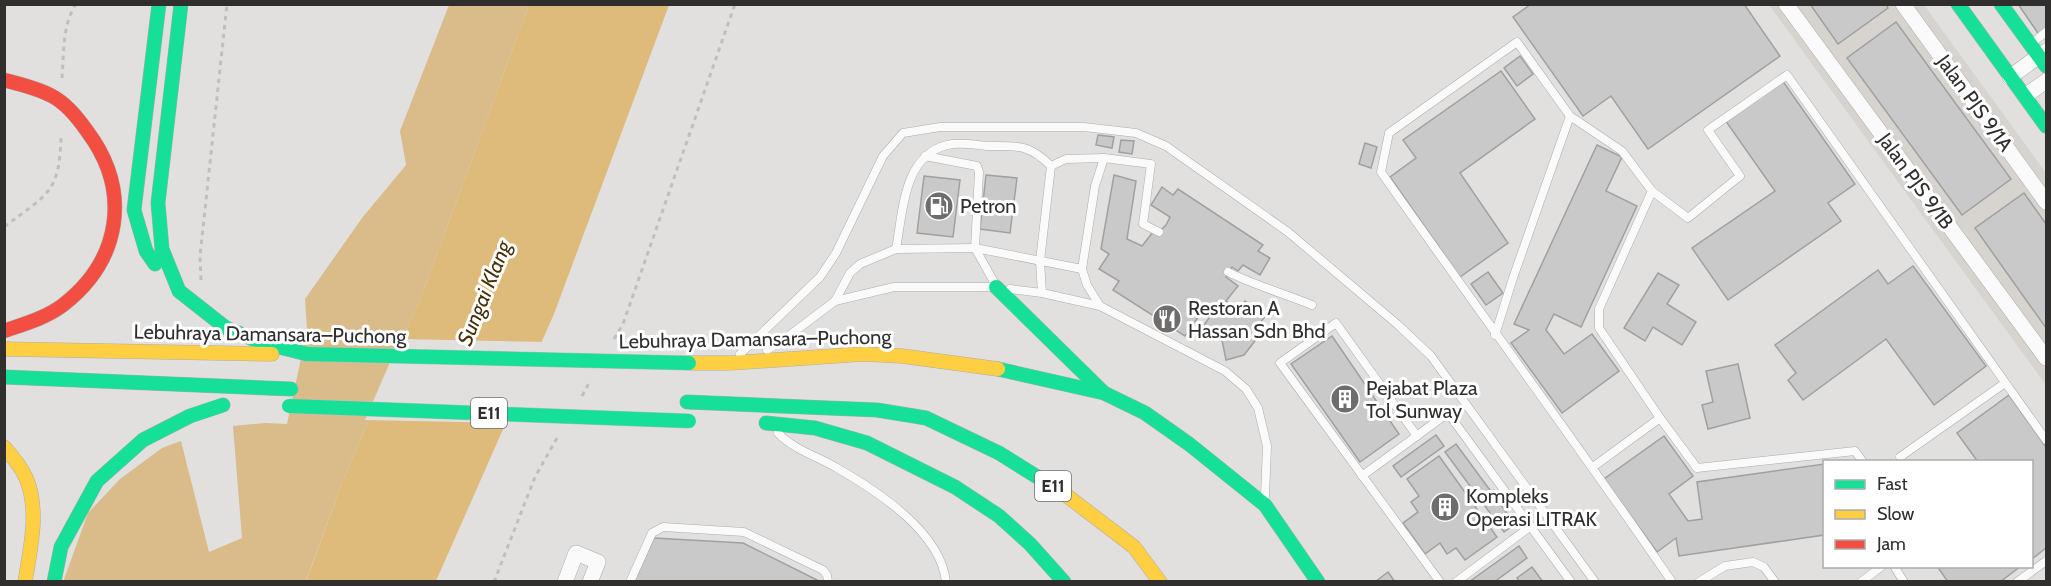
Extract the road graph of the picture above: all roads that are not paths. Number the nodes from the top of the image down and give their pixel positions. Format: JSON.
{"nodes":[{"id":1,"x":159,"y":4,"type":"edge"},
{"id":2,"x":181,"y":4,"type":"edge"},
{"id":3,"x":1786,"y":4,"type":"edge"},
{"id":4,"x":1958,"y":4,"type":"edge"},
{"id":5,"x":2001,"y":4,"type":"edge"},
{"id":6,"x":1906,"y":5,"type":"edge"},
{"id":7,"x":2046,"y":32,"type":"edge"},
{"id":8,"x":2041,"y":55,"type":"edge"},
{"id":9,"x":2010,"y":77,"type":"junction"},
{"id":10,"x":4,"y":80,"type":"edge"},
{"id":11,"x":2046,"y":81,"type":"edge"},
{"id":12,"x":2025,"y":96,"type":"junction"},
{"id":13,"x":1570,"y":116,"type":"junction"},
{"id":14,"x":2046,"y":126,"type":"edge"},
{"id":15,"x":924,"y":156,"type":"junction"},
{"id":16,"x":1104,"y":158,"type":"junction"},
{"id":17,"x":1051,"y":166,"type":"junction"},
{"id":18,"x":1652,"y":191,"type":"junction"},
{"id":19,"x":2046,"y":202,"type":"edge"},
{"id":20,"x":1159,"y":232,"type":"dead end"},
{"id":21,"x":975,"y":248,"type":"junction"},
{"id":22,"x":896,"y":249,"type":"junction"},
{"id":23,"x":1040,"y":261,"type":"junction"},
{"id":24,"x":1082,"y":269,"type":"junction"},
{"id":25,"x":1228,"y":272,"type":"dead end"},
{"id":26,"x":996,"y":287,"type":"junction"},
{"id":27,"x":179,"y":291,"type":"junction"},
{"id":28,"x":1042,"y":293,"type":"junction"},
{"id":29,"x":835,"y":301,"type":"junction"},
{"id":30,"x":1312,"y":305,"type":"dead end"},
{"id":31,"x":1100,"y":306,"type":"junction"},
{"id":32,"x":4,"y":330,"type":"edge"},
{"id":33,"x":1495,"y":335,"type":"junction"},
{"id":34,"x":4,"y":349,"type":"edge"},
{"id":35,"x":308,"y":354,"type":"junction"},
{"id":36,"x":2046,"y":358,"type":"edge"},
{"id":37,"x":747,"y":362,"type":"junction"},
{"id":38,"x":731,"y":363,"type":"junction"},
{"id":39,"x":4,"y":377,"type":"edge"},
{"id":40,"x":2005,"y":383,"type":"junction"},
{"id":41,"x":296,"y":389,"type":"dead end"},
{"id":42,"x":1104,"y":393,"type":"junction"},
{"id":43,"x":682,"y":402,"type":"dead end"},
{"id":44,"x":190,"y":403,"type":"dead end"},
{"id":45,"x":284,"y":406,"type":"dead end"},
{"id":46,"x":1660,"y":418,"type":"junction"},
{"id":47,"x":695,"y":421,"type":"dead end"},
{"id":48,"x":748,"y":422,"type":"dead end"},
{"id":49,"x":768,"y":423,"type":"junction"},
{"id":50,"x":1417,"y":436,"type":"junction"},
{"id":51,"x":2046,"y":439,"type":"edge"},
{"id":52,"x":4,"y":447,"type":"edge"},
{"id":53,"x":1900,"y":457,"type":"dead end"},
{"id":54,"x":1861,"y":460,"type":"edge"},
{"id":55,"x":1593,"y":467,"type":"junction"},
{"id":56,"x":1362,"y":476,"type":"junction"},
{"id":57,"x":1265,"y":505,"type":"junction"},
{"id":58,"x":1531,"y":526,"type":"junction"},
{"id":59,"x":2046,"y":561,"type":"edge"},
{"id":60,"x":1881,"y":568,"type":"edge"},
{"id":61,"x":1895,"y":568,"type":"edge"},
{"id":62,"x":26,"y":582,"type":"edge"},
{"id":63,"x":54,"y":582,"type":"edge"},
{"id":64,"x":565,"y":582,"type":"edge"},
{"id":65,"x":590,"y":582,"type":"edge"},
{"id":66,"x":630,"y":582,"type":"edge"},
{"id":67,"x":828,"y":582,"type":"edge"},
{"id":68,"x":946,"y":582,"type":"edge"},
{"id":69,"x":1064,"y":582,"type":"edge"},
{"id":70,"x":1160,"y":582,"type":"edge"},
{"id":71,"x":1318,"y":582,"type":"edge"},
{"id":72,"x":1440,"y":582,"type":"edge"},
{"id":73,"x":1456,"y":582,"type":"edge"},
{"id":74,"x":1571,"y":582,"type":"edge"},
{"id":75,"x":1595,"y":582,"type":"edge"},
{"id":76,"x":1672,"y":582,"type":"edge"},
{"id":77,"x":1699,"y":582,"type":"edge"},
{"id":78,"x":1775,"y":582,"type":"edge"},
{"id":79,"x":1861,"y":582,"type":"edge"},
{"id":80,"x":1904,"y":582,"type":"edge"},
{"id":81,"x":2017,"y":582,"type":"edge"}],
"edges":[{"from":1,"to":27,"type":"main road"},
{"from":2,"to":27,"type":"main road"},
{"from":3,"to":36,"type":"street","name":"Jalan PJS 9/1B"},
{"from":4,"to":9,"type":"main road"},
{"from":5,"to":8,"type":"main road"},
{"from":6,"to":19,"type":"street","name":"Jalan PJS 9/1A"},
{"from":7,"to":8,"type":"lane"},
{"from":8,"to":9,"type":"street"},
{"from":9,"to":12,"type":"main road"},
{"from":10,"to":32,"type":"main road"},
{"from":11,"to":12,"type":"street"},
{"from":12,"to":14,"type":"main road"},
{"from":13,"to":18,"type":"lane"},
{"from":13,"to":33,"type":"lane"},
{"from":13,"to":33,"type":"lane"},
{"from":15,"to":17,"type":"lane"},
{"from":15,"to":21,"type":"lane"},
{"from":15,"to":22,"type":"lane"},
{"from":16,"to":17,"type":"lane"},
{"from":16,"to":20,"type":"lane"},
{"from":16,"to":24,"type":"lane"},
{"from":17,"to":23,"type":"lane"},
{"from":18,"to":40,"type":"lane"},
{"from":18,"to":46,"type":"lane"},
{"from":21,"to":22,"type":"lane"},
{"from":21,"to":23,"type":"lane"},
{"from":21,"to":26,"type":"lane"},
{"from":22,"to":29,"type":"lane"},
{"from":23,"to":24,"type":"lane"},
{"from":23,"to":28,"type":"lane"},
{"from":24,"to":31,"type":"lane"},
{"from":25,"to":30,"type":"lane"},
{"from":26,"to":28,"type":"lane"},
{"from":26,"to":29,"type":"lane"},
{"from":26,"to":42,"type":"main road"},
{"from":27,"to":35,"type":"main road"},
{"from":28,"to":31,"type":"lane"},
{"from":29,"to":37,"type":"lane"},
{"from":31,"to":57,"type":"lane"},
{"from":33,"to":55,"type":"lane"},
{"from":34,"to":35,"type":"main road","name":"Lebuhraya Damansara–Puchong"},
{"from":35,"to":38,"type":"main road","name":"Lebuhraya Damansara–Puchong","bridge":true},
{"from":37,"to":38,"type":"main road","name":"Lebuhraya Damansara–Puchong"},
{"from":37,"to":42,"type":"main road","name":"Lebuhraya Damansara–Puchong"},
{"from":38,"to":75,"type":"lane"},
{"from":39,"to":41,"type":"main road"},
{"from":40,"to":51,"type":"lane"},
{"from":40,"to":53,"type":"lane"},
{"from":42,"to":57,"type":"main road","name":"Lebuhraya Damansara–Puchong"},
{"from":43,"to":70,"type":"main road","number":"E11"},
{"from":44,"to":63,"type":"main road"},
{"from":45,"to":47,"type":"main road","number":"E11","bridge":true},
{"from":46,"to":54,"type":"lane"},
{"from":46,"to":55,"type":"lane"},
{"from":48,"to":49,"type":"main road"},
{"from":49,"to":68,"type":"lane"},
{"from":49,"to":69,"type":"main road"},
{"from":50,"to":56,"type":"lane"},
{"from":50,"to":56,"type":"lane"},
{"from":50,"to":58,"type":"lane"},
{"from":52,"to":62,"type":"main road"},
{"from":55,"to":76,"type":"lane"},
{"from":56,"to":72,"type":"lane"},
{"from":57,"to":71,"type":"main road","name":"Lebuhraya Damansara–Puchong"},
{"from":58,"to":73,"type":"lane"},
{"from":58,"to":74,"type":"lane"},
{"from":59,"to":81,"type":"lane"},
{"from":60,"to":79,"type":"lane"},
{"from":61,"to":80,"type":"lane"},
{"from":64,"to":65,"type":"street"},
{"from":66,"to":67,"type":"lane"},
{"from":77,"to":78,"type":"lane"}]}
